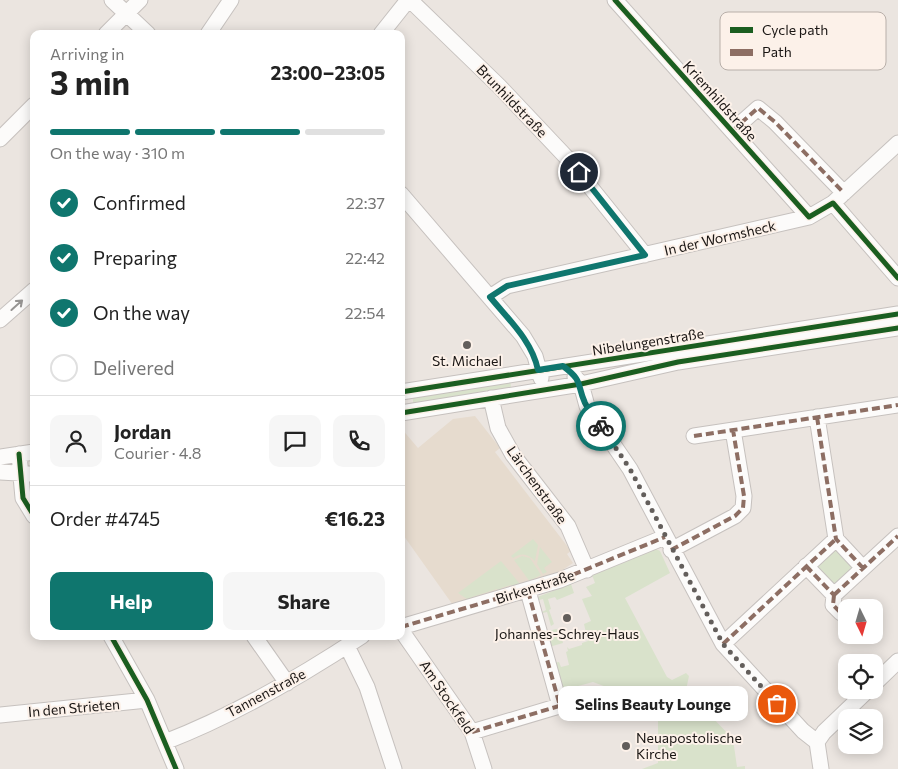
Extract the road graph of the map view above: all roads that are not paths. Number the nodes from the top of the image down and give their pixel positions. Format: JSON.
{"nodes":[{"id":1,"x":112,"y":0,"type":"edge"},
{"id":2,"x":140,"y":0,"type":"edge"},
{"id":3,"x":231,"y":0,"type":"edge"},
{"id":4,"x":409,"y":0,"type":"edge"},
{"id":5,"x":615,"y":0,"type":"edge"},
{"id":6,"x":126,"y":14,"type":"junction"},
{"id":7,"x":110,"y":30,"type":"edge"},
{"id":8,"x":144,"y":30,"type":"edge"},
{"id":9,"x":211,"y":30,"type":"edge"},
{"id":10,"x":384,"y":30,"type":"edge"},
{"id":11,"x":30,"y":110,"type":"edge"},
{"id":12,"x":732,"y":131,"type":"junction"},
{"id":13,"x":0,"y":139,"type":"edge"},
{"id":14,"x":898,"y":143,"type":"edge"},
{"id":15,"x":838,"y":198,"type":"junction"},
{"id":16,"x":405,"y":199,"type":"edge"},
{"id":17,"x":809,"y":217,"type":"junction"},
{"id":18,"x":645,"y":255,"type":"junction"},
{"id":19,"x":898,"y":278,"type":"edge"},
{"id":20,"x":30,"y":294,"type":"edge"},
{"id":21,"x":490,"y":297,"type":"junction"},
{"id":22,"x":898,"y":314,"type":"edge"},
{"id":23,"x":0,"y":320,"type":"edge"},
{"id":24,"x":898,"y":328,"type":"edge"},
{"id":25,"x":592,"y":362,"type":"junction"},
{"id":26,"x":563,"y":366,"type":"junction"},
{"id":27,"x":538,"y":370,"type":"junction"},
{"id":28,"x":581,"y":384,"type":"junction"},
{"id":29,"x":550,"y":389,"type":"junction"},
{"id":30,"x":405,"y":391,"type":"edge"},
{"id":31,"x":529,"y":392,"type":"junction"},
{"id":32,"x":491,"y":398,"type":"junction"},
{"id":33,"x":898,"y":405,"type":"edge"},
{"id":34,"x":405,"y":412,"type":"edge"},
{"id":35,"x":817,"y":417,"type":"junction"},
{"id":36,"x":733,"y":430,"type":"junction"},
{"id":37,"x":694,"y":436,"type":"dead end"},
{"id":38,"x":26,"y":453,"type":"edge"},
{"id":39,"x":0,"y":457,"type":"edge"},
{"id":40,"x":0,"y":472,"type":"edge"},
{"id":41,"x":27,"y":474,"type":"edge"},
{"id":42,"x":30,"y":509,"type":"edge"},
{"id":43,"x":898,"y":536,"type":"edge"},
{"id":44,"x":836,"y":539,"type":"junction"},
{"id":45,"x":668,"y":543,"type":"junction"},
{"id":46,"x":806,"y":566,"type":"junction"},
{"id":47,"x":863,"y":568,"type":"junction"},
{"id":48,"x":587,"y":570,"type":"junction"},
{"id":49,"x":528,"y":591,"type":"junction"},
{"id":50,"x":834,"y":596,"type":"junction"},
{"id":51,"x":838,"y":610,"type":"edge"},
{"id":52,"x":405,"y":627,"type":"edge"},
{"id":53,"x":405,"y":634,"type":"edge"},
{"id":54,"x":114,"y":640,"type":"edge"},
{"id":55,"x":257,"y":640,"type":"edge"},
{"id":56,"x":356,"y":640,"type":"edge"},
{"id":57,"x":723,"y":644,"type":"junction"},
{"id":58,"x":346,"y":646,"type":"junction"},
{"id":59,"x":898,"y":662,"type":"edge"},
{"id":60,"x":883,"y":676,"type":"edge"},
{"id":61,"x":287,"y":683,"type":"junction"},
{"id":62,"x":859,"y":699,"type":"edge"},
{"id":63,"x":147,"y":700,"type":"junction"},
{"id":64,"x":560,"y":706,"type":"junction"},
{"id":65,"x":602,"y":712,"type":"dead end"},
{"id":66,"x":0,"y":715,"type":"edge"},
{"id":67,"x":472,"y":732,"type":"junction"},
{"id":68,"x":165,"y":742,"type":"junction"},
{"id":69,"x":817,"y":742,"type":"junction"},
{"id":70,"x":176,"y":769,"type":"edge"},
{"id":71,"x":394,"y":769,"type":"edge"},
{"id":72,"x":484,"y":769,"type":"edge"},
{"id":73,"x":821,"y":769,"type":"edge"}],
"edges":[{"from":1,"to":6,"type":"street"},
{"from":2,"to":6,"type":"street"},
{"from":3,"to":9,"type":"street"},
{"from":4,"to":10,"type":"street"},
{"from":4,"to":18,"type":"street","name":"Brunhildstraße"},
{"from":5,"to":12,"type":"street","name":"Kriemhildstraße"},
{"from":6,"to":7,"type":"street"},
{"from":6,"to":8,"type":"street"},
{"from":11,"to":13,"type":"street"},
{"from":12,"to":15,"type":"street","name":"Kriemhildstraße"},
{"from":12,"to":17,"type":"street","name":"Kriemhildstraße"},
{"from":14,"to":15,"type":"street","name":"In der Wormsheck"},
{"from":15,"to":17,"type":"street","name":"In der Wormsheck"},
{"from":15,"to":19,"type":"street","name":"Kriemhildstraße"},
{"from":16,"to":21,"type":"street"},
{"from":17,"to":18,"type":"street","name":"In der Wormsheck"},
{"from":18,"to":21,"type":"street","name":"In der Wormsheck"},
{"from":23,"to":20,"type":"street","one_way":true},
{"from":21,"to":27,"type":"street"},
{"from":22,"to":25,"type":"street","name":"Nibelungenstraße"},
{"from":24,"to":28,"type":"street"},
{"from":25,"to":26,"type":"street","name":"Nibelungenstraße"},
{"from":25,"to":28,"type":"street"},
{"from":26,"to":27,"type":"street","name":"Nibelungenstraße"},
{"from":26,"to":28,"type":"street"},
{"from":27,"to":29,"type":"street"},
{"from":27,"to":30,"type":"street","name":"Nibelungenstraße"},
{"from":27,"to":31,"type":"street"},
{"from":28,"to":29,"type":"street"},
{"from":28,"to":45,"type":"street"},
{"from":29,"to":31,"type":"street"},
{"from":31,"to":32,"type":"street"},
{"from":32,"to":34,"type":"street"},
{"from":32,"to":48,"type":"street","name":"Lärchenstraße"},
{"from":33,"to":35,"type":"street"},
{"from":35,"to":36,"type":"street"},
{"from":35,"to":44,"type":"street"},
{"from":36,"to":37,"type":"street"},
{"from":36,"to":45,"type":"street","name":"Birkenstraße"},
{"from":38,"to":39,"type":"street"},
{"from":38,"to":41,"type":"street"},
{"from":40,"to":41,"type":"street"},
{"from":41,"to":42,"type":"street"},
{"from":43,"to":47,"type":"street"},
{"from":44,"to":46,"type":"street"},
{"from":44,"to":47,"type":"street"},
{"from":45,"to":48,"type":"street","name":"Birkenstraße"},
{"from":45,"to":57,"type":"street"},
{"from":46,"to":50,"type":"street"},
{"from":46,"to":57,"type":"street"},
{"from":47,"to":50,"type":"street"},
{"from":48,"to":49,"type":"street","name":"Birkenstraße"},
{"from":49,"to":52,"type":"street","name":"Birkenstraße"},
{"from":49,"to":64,"type":"street"},
{"from":50,"to":51,"type":"street"},
{"from":53,"to":67,"type":"street","name":"Am Stockfeld"},
{"from":54,"to":63,"type":"street"},
{"from":55,"to":61,"type":"street"},
{"from":56,"to":58,"type":"street","name":"Tannenstraße"},
{"from":57,"to":69,"type":"street"},
{"from":58,"to":61,"type":"street","name":"Tannenstraße"},
{"from":58,"to":71,"type":"street"},
{"from":59,"to":60,"type":"street"},
{"from":61,"to":68,"type":"street","name":"Tannenstraße"},
{"from":62,"to":69,"type":"street"},
{"from":63,"to":66,"type":"street","name":"In den Strieten"},
{"from":63,"to":68,"type":"street"},
{"from":64,"to":65,"type":"street"},
{"from":64,"to":67,"type":"street"},
{"from":67,"to":72,"type":"street","name":"Am Stockfeld"},
{"from":68,"to":70,"type":"street"},
{"from":69,"to":73,"type":"street"}]}
